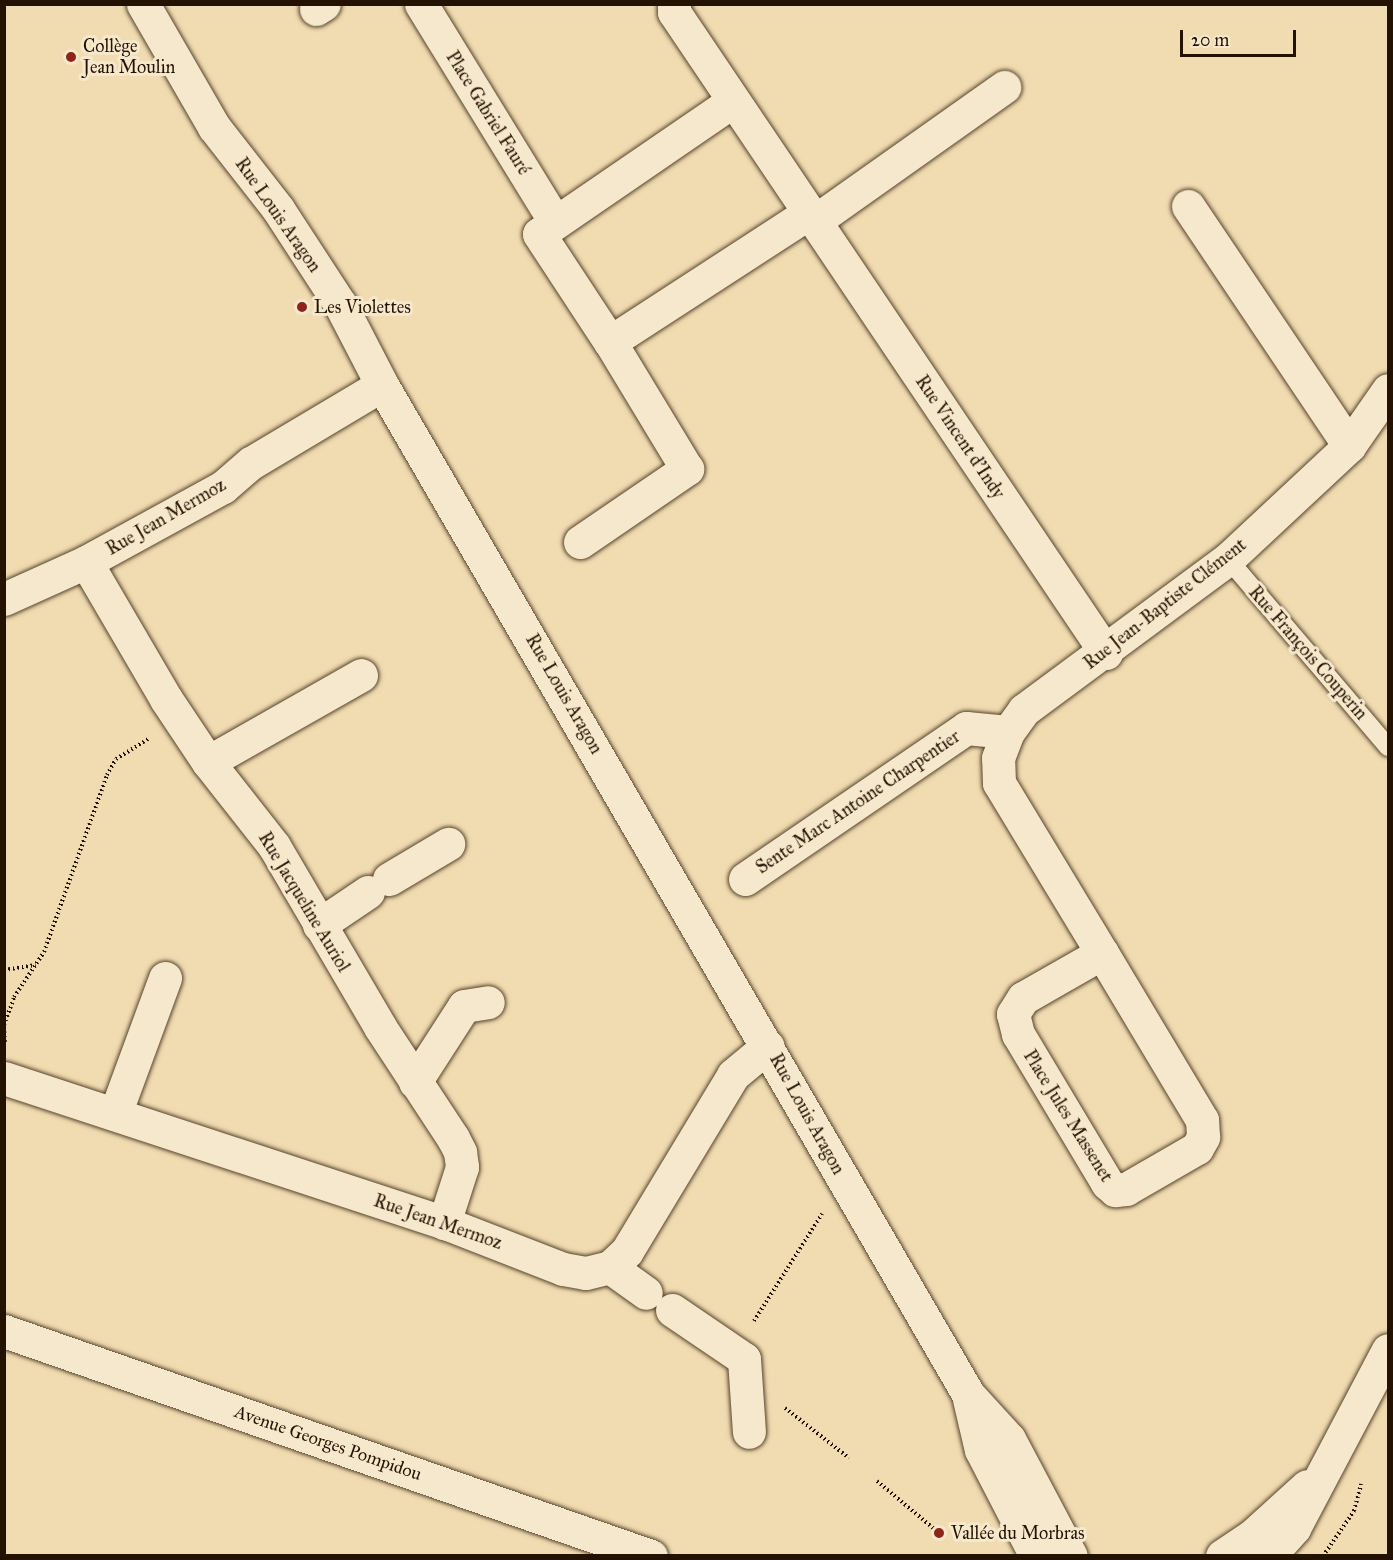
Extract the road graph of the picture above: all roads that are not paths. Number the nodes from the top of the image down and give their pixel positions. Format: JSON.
{"nodes":[{"id":1,"x":143,"y":4,"type":"edge"},
{"id":2,"x":421,"y":4,"type":"edge"},
{"id":3,"x":674,"y":4,"type":"edge"},
{"id":4,"x":1004,"y":87,"type":"dead end"},
{"id":5,"x":733,"y":101,"type":"junction"},
{"id":6,"x":1188,"y":206,"type":"dead end"},
{"id":7,"x":812,"y":217,"type":"junction"},
{"id":8,"x":555,"y":222,"type":"junction"},
{"id":9,"x":610,"y":342,"type":"junction"},
{"id":10,"x":382,"y":385,"type":"junction"},
{"id":11,"x":1389,"y":390,"type":"edge"},
{"id":12,"x":1349,"y":446,"type":"junction"},
{"id":13,"x":580,"y":542,"type":"dead end"},
{"id":14,"x":1228,"y":559,"type":"junction"},
{"id":15,"x":86,"y":562,"type":"junction"},
{"id":16,"x":4,"y":599,"type":"edge"},
{"id":17,"x":1106,"y":652,"type":"junction"},
{"id":18,"x":361,"y":675,"type":"dead end"},
{"id":19,"x":1008,"y":732,"type":"junction"},
{"id":20,"x":1389,"y":747,"type":"edge"},
{"id":21,"x":208,"y":762,"type":"junction"},
{"id":22,"x":448,"y":844,"type":"dead end"},
{"id":23,"x":745,"y":879,"type":"dead end"},
{"id":24,"x":319,"y":925,"type":"junction"},
{"id":25,"x":1102,"y":953,"type":"junction"},
{"id":26,"x":165,"y":978,"type":"dead end"},
{"id":27,"x":488,"y":1002,"type":"dead end"},
{"id":28,"x":768,"y":1046,"type":"junction"},
{"id":29,"x":4,"y":1078,"type":"edge"},
{"id":30,"x":415,"y":1082,"type":"junction"},
{"id":31,"x":115,"y":1114,"type":"junction"},
{"id":32,"x":444,"y":1223,"type":"junction"},
{"id":33,"x":610,"y":1267,"type":"junction"},
{"id":34,"x":4,"y":1331,"type":"edge"},
{"id":35,"x":1389,"y":1350,"type":"edge"},
{"id":36,"x":968,"y":1394,"type":"junction"},
{"id":37,"x":749,"y":1432,"type":"dead end"},
{"id":38,"x":1326,"y":1468,"type":"junction"},
{"id":39,"x":651,"y":1556,"type":"edge"},
{"id":40,"x":1036,"y":1556,"type":"edge"},
{"id":41,"x":1071,"y":1556,"type":"edge"},
{"id":42,"x":1222,"y":1556,"type":"edge"},
{"id":43,"x":1269,"y":1556,"type":"edge"}],
"edges":[{"from":1,"to":10,"type":"street","name":"Rue Louis Aragon"},
{"from":2,"to":8,"type":"street","name":"Place Gabriel Fauré"},
{"from":3,"to":5,"type":"street","name":"Rue Vincent d'Indy"},
{"from":4,"to":7,"type":"street"},
{"from":5,"to":7,"type":"street","name":"Rue Vincent d'Indy"},
{"from":5,"to":8,"type":"street"},
{"from":6,"to":12,"type":"street"},
{"from":7,"to":9,"type":"street"},
{"from":7,"to":17,"type":"street","name":"Rue Vincent d'Indy"},
{"from":8,"to":9,"type":"street"},
{"from":9,"to":13,"type":"street"},
{"from":10,"to":15,"type":"street","name":"Rue Jean Mermoz"},
{"from":10,"to":28,"type":"street","name":"Rue Louis Aragon"},
{"from":11,"to":12,"type":"street","name":"Rue Jean-Baptiste Clément"},
{"from":12,"to":14,"type":"street","name":"Rue Jean-Baptiste Clément"},
{"from":14,"to":17,"type":"street","name":"Rue Jean-Baptiste Clément"},
{"from":14,"to":20,"type":"lane","name":"Rue François Couperin"},
{"from":15,"to":16,"type":"street","name":"Rue Jean Mermoz"},
{"from":15,"to":21,"type":"street","name":"Rue Jacqueline Auriol"},
{"from":17,"to":19,"type":"street","name":"Rue Jean-Baptiste Clément"},
{"from":18,"to":21,"type":"street"},
{"from":19,"to":23,"type":"street","name":"Sente Marc Antoine Charpentier"},
{"from":19,"to":25,"type":"street","name":"Place Jules Massenet"},
{"from":21,"to":24,"type":"street","name":"Rue Jacqueline Auriol"},
{"from":22,"to":24,"type":"street"},
{"from":24,"to":30,"type":"street","name":"Rue Jacqueline Auriol"},
{"from":25,"to":25,"type":"street","name":"Place Jules Massenet"},
{"from":26,"to":31,"type":"street"},
{"from":27,"to":30,"type":"street"},
{"from":28,"to":33,"type":"street"},
{"from":28,"to":36,"type":"street","name":"Rue Louis Aragon"},
{"from":29,"to":31,"type":"street","name":"Rue Jean Mermoz"},
{"from":30,"to":32,"type":"street","name":"Rue Jacqueline Auriol"},
{"from":31,"to":32,"type":"street","name":"Rue Jean Mermoz"},
{"from":32,"to":33,"type":"street","name":"Rue Jean Mermoz"},
{"from":33,"to":37,"type":"street"},
{"from":34,"to":39,"type":"street","name":"Avenue Georges Pompidou"},
{"from":35,"to":38,"type":"street"},
{"from":36,"to":40,"type":"street","name":"Rue Louis Aragon"},
{"from":36,"to":41,"type":"street","name":"Rue Louis Aragon"},
{"from":38,"to":42,"type":"street"},
{"from":38,"to":43,"type":"street"}]}
